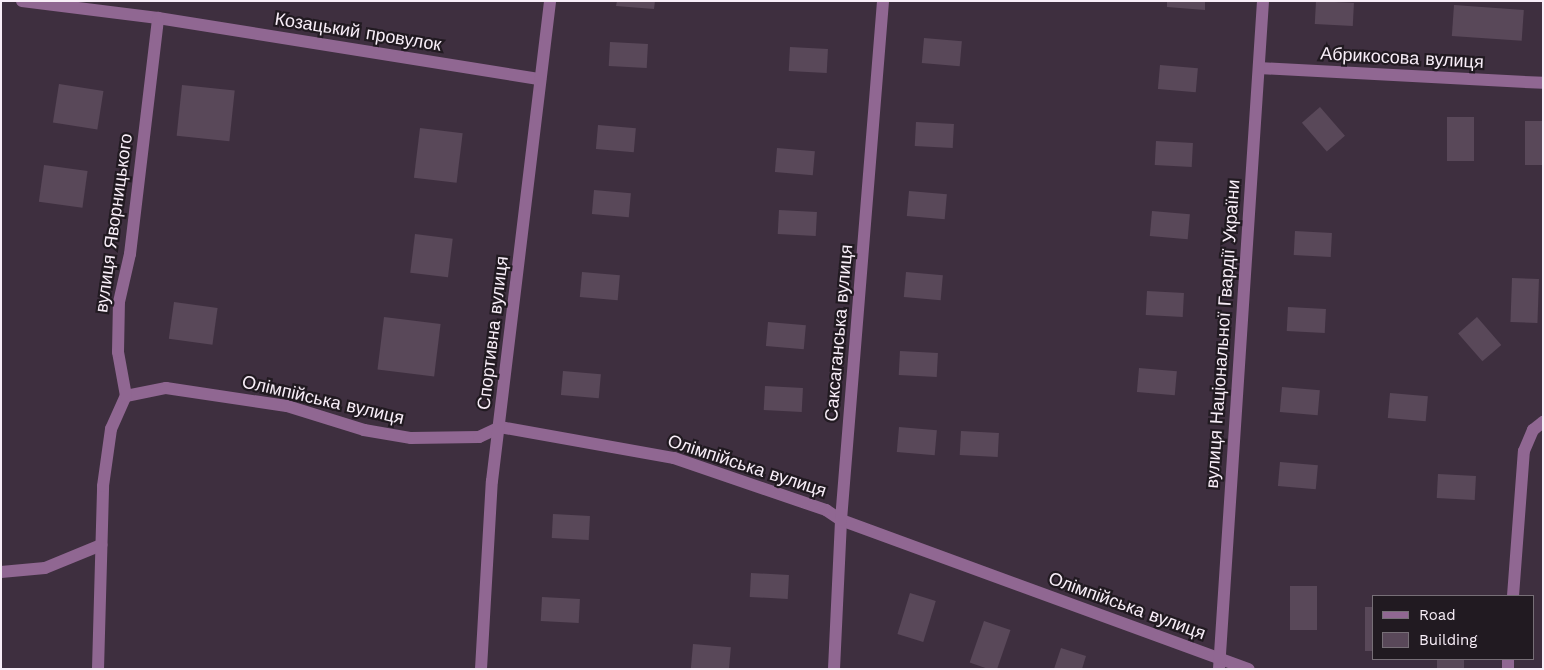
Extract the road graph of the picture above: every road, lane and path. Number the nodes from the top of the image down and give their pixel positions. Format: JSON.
{"nodes":[{"id":1,"x":22,"y":1,"type":"edge"},
{"id":2,"x":550,"y":1,"type":"edge"},
{"id":3,"x":883,"y":1,"type":"edge"},
{"id":4,"x":1263,"y":1,"type":"edge"},
{"id":5,"x":158,"y":18,"type":"junction"},
{"id":6,"x":1259,"y":68,"type":"junction"},
{"id":7,"x":540,"y":79,"type":"junction"},
{"id":8,"x":1543,"y":83,"type":"edge"},
{"id":9,"x":126,"y":396,"type":"junction"},
{"id":10,"x":1543,"y":422,"type":"edge"},
{"id":11,"x":500,"y":427,"type":"junction"},
{"id":12,"x":841,"y":520,"type":"junction"},
{"id":13,"x":101,"y":545,"type":"junction"},
{"id":14,"x":1,"y":572,"type":"edge"},
{"id":15,"x":1513,"y":595,"type":"edge"},
{"id":16,"x":1219,"y":664,"type":"edge"},
{"id":17,"x":98,"y":669,"type":"edge"},
{"id":18,"x":481,"y":669,"type":"edge"},
{"id":19,"x":834,"y":669,"type":"edge"},
{"id":20,"x":1249,"y":669,"type":"edge"}],
"edges":[{"from":1,"to":5,"type":"street","name":"Козацький провулок"},
{"from":2,"to":7,"type":"street","name":"Спортивна вулиця"},
{"from":3,"to":12,"type":"street","name":"Саксаганська вулиця"},
{"from":4,"to":6,"type":"street","name":"вулиця Національної Гвардії України"},
{"from":5,"to":7,"type":"street","name":"Козацький провулок"},
{"from":5,"to":9,"type":"street","name":"вулиця Яворницького"},
{"from":6,"to":8,"type":"street","name":"Абрикосова вулиця"},
{"from":6,"to":16,"type":"street","name":"вулиця Національної Гвардії України"},
{"from":7,"to":11,"type":"street","name":"Спортивна вулиця"},
{"from":9,"to":11,"type":"street","name":"Олімпійська вулиця"},
{"from":9,"to":13,"type":"street"},
{"from":10,"to":15,"type":"street"},
{"from":11,"to":12,"type":"street","name":"Олімпійська вулиця"},
{"from":11,"to":18,"type":"street","name":"Спортивна вулиця"},
{"from":12,"to":16,"type":"street","name":"Олімпійська вулиця"},
{"from":12,"to":19,"type":"street","name":"Саксаганська вулиця"},
{"from":13,"to":14,"type":"street"},
{"from":13,"to":17,"type":"street"},
{"from":16,"to":20,"type":"street","name":"Олімпійська вулиця"}]}
